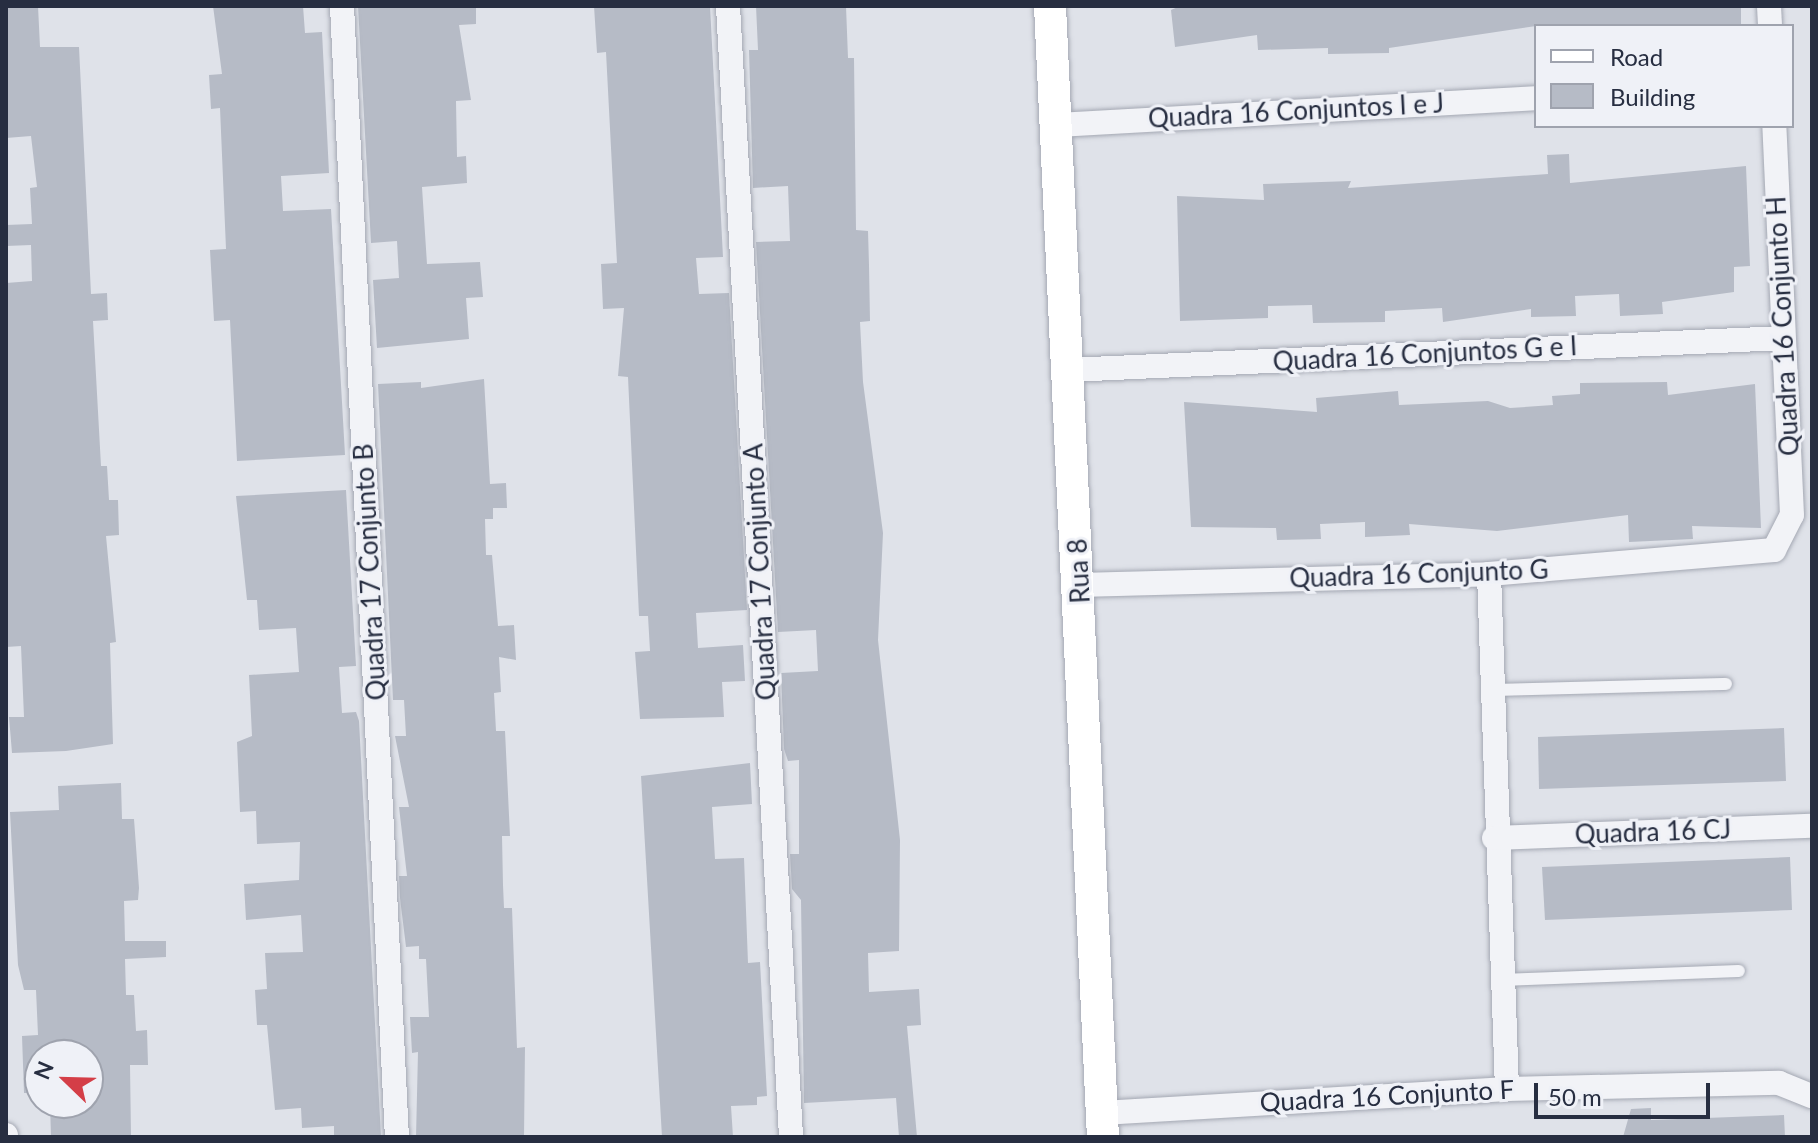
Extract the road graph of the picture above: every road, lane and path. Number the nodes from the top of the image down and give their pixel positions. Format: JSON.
{"nodes":[{"id":1,"x":342,"y":6,"type":"edge"},
{"id":2,"x":728,"y":6,"type":"edge"},
{"id":3,"x":1050,"y":6,"type":"edge"},
{"id":4,"x":1534,"y":98,"type":"edge"},
{"id":5,"x":1056,"y":125,"type":"junction"},
{"id":6,"x":1774,"y":128,"type":"edge"},
{"id":7,"x":1783,"y":338,"type":"junction"},
{"id":8,"x":1068,"y":370,"type":"junction"},
{"id":9,"x":1756,"y":554,"type":"joint"},
{"id":10,"x":1489,"y":574,"type":"junction"},
{"id":11,"x":1081,"y":585,"type":"junction"},
{"id":12,"x":1726,"y":684,"type":"dead end"},
{"id":13,"x":1491,"y":690,"type":"junction"},
{"id":14,"x":1812,"y":826,"type":"edge"},
{"id":15,"x":1494,"y":838,"type":"junction"},
{"id":16,"x":1739,"y":971,"type":"dead end"},
{"id":17,"x":1501,"y":980,"type":"junction"},
{"id":18,"x":1507,"y":1089,"type":"junction"},
{"id":19,"x":1812,"y":1096,"type":"edge"},
{"id":20,"x":1103,"y":1125,"type":"edge"},
{"id":21,"x":397,"y":1137,"type":"edge"},
{"id":22,"x":791,"y":1137,"type":"edge"}],
"edges":[{"from":1,"to":21,"type":"street","name":"Quadra 17 Conjunto B"},
{"from":2,"to":22,"type":"street","name":"Quadra 17 Conjunto A"},
{"from":3,"to":5,"type":"main road","name":"Rua 8"},
{"from":4,"to":5,"type":"street","name":"Quadra 16 Conjuntos I e J"},
{"from":5,"to":8,"type":"main road","name":"Rua 8"},
{"from":6,"to":7,"type":"street","name":"Quadra 16 Conjunto H"},
{"from":7,"to":8,"type":"street","name":"Quadra 16 Conjuntos G e I"},
{"from":7,"to":9,"type":"street","name":"Quadra 16 Conjunto H"},
{"from":8,"to":11,"type":"main road","name":"Rua 8"},
{"from":9,"to":10,"type":"street","name":"Quadra 16 Conjunto G"},
{"from":10,"to":11,"type":"street","name":"Quadra 16 Conjunto G"},
{"from":10,"to":13,"type":"street"},
{"from":11,"to":20,"type":"main road","name":"Rua 8"},
{"from":12,"to":13,"type":"lane"},
{"from":13,"to":15,"type":"street"},
{"from":14,"to":15,"type":"street","name":"Quadra 16 CJ"},
{"from":15,"to":17,"type":"street"},
{"from":16,"to":17,"type":"lane"},
{"from":17,"to":18,"type":"street"},
{"from":18,"to":19,"type":"street","name":"Quadra 16 Conjunto F"},
{"from":18,"to":20,"type":"street","name":"Quadra 16 Conjunto F"}]}
